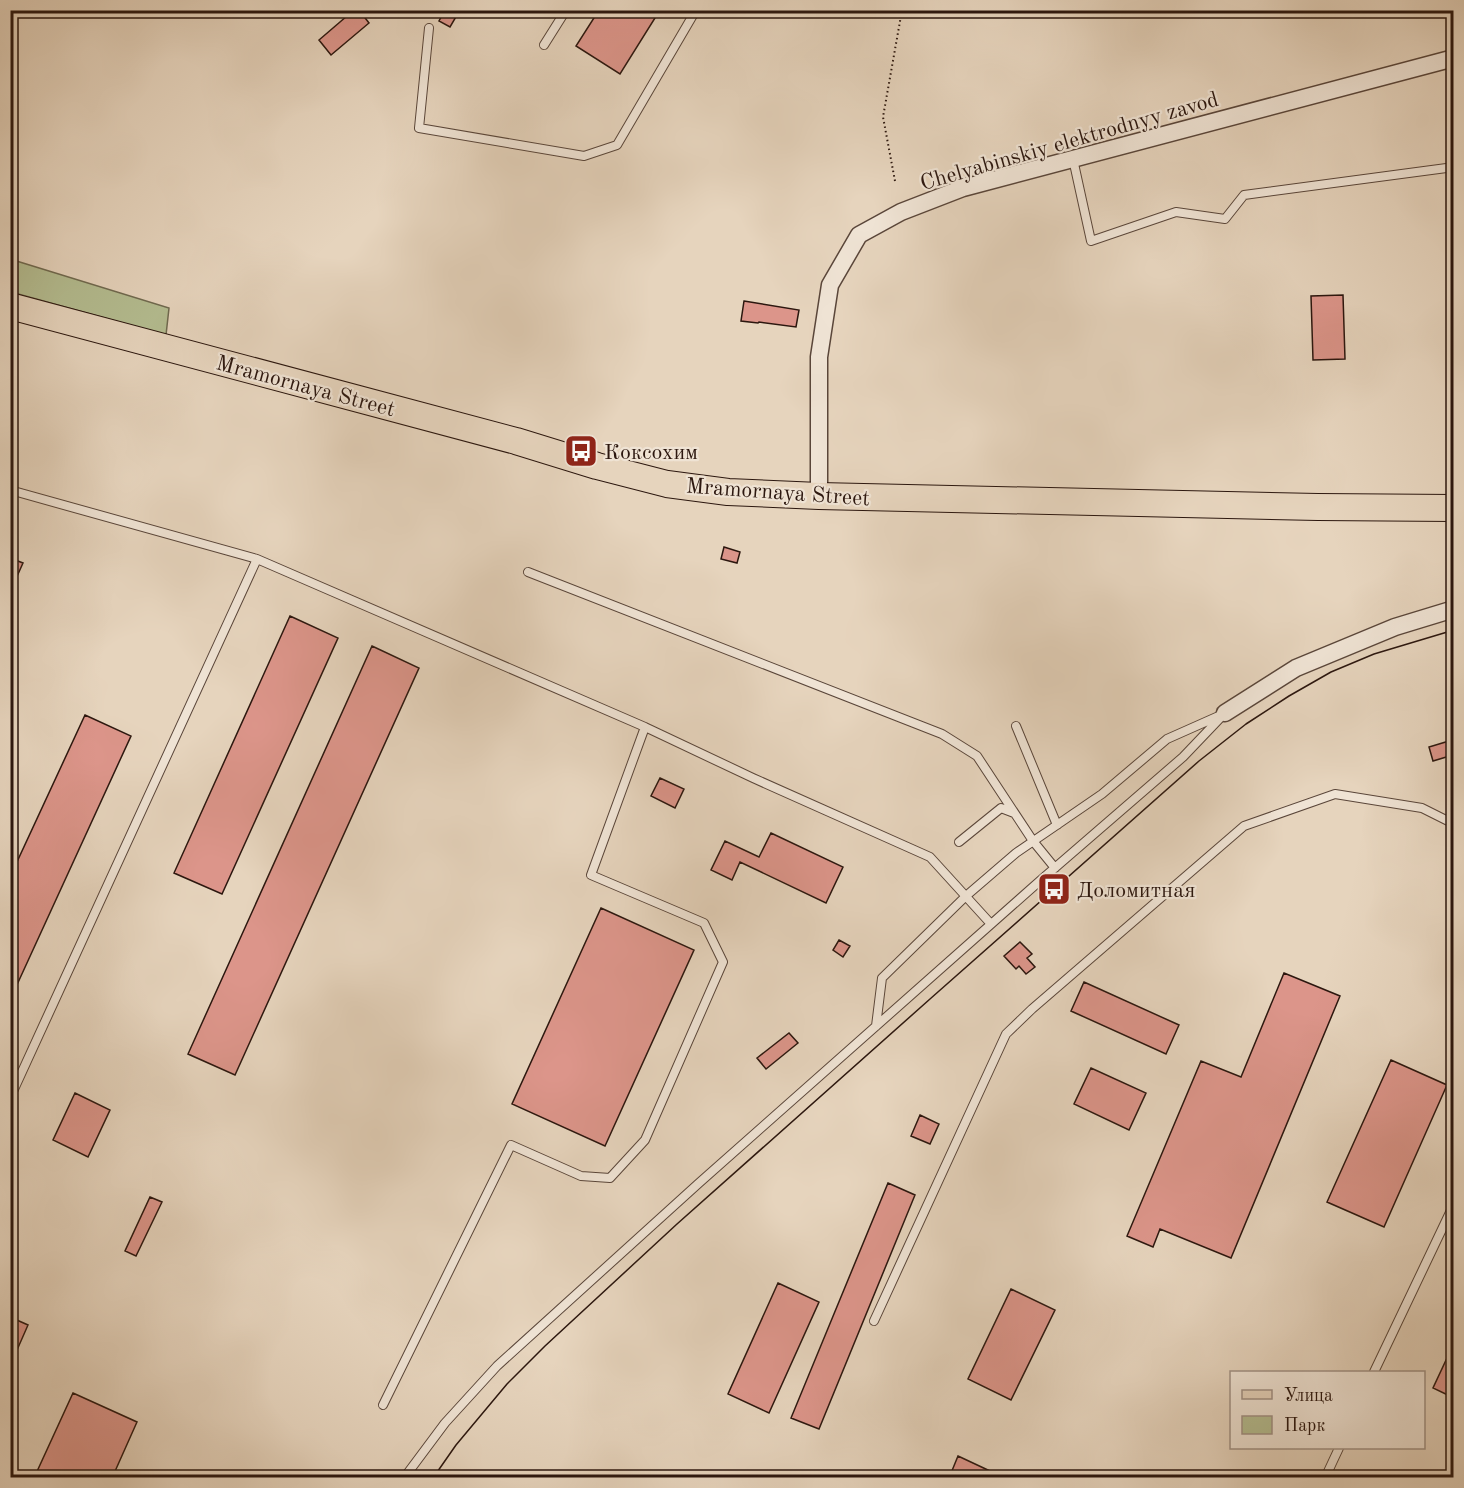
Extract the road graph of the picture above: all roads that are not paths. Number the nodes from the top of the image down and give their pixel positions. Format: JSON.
{"nodes":[{"id":1,"x":566,"y":10,"type":"edge"},
{"id":2,"x":696,"y":10,"type":"edge"},
{"id":3,"x":429,"y":28,"type":"dead end"},
{"id":4,"x":544,"y":45,"type":"dead end"},
{"id":5,"x":1454,"y":58,"type":"edge"},
{"id":6,"x":1073,"y":159,"type":"junction"},
{"id":7,"x":1454,"y":167,"type":"edge"},
{"id":8,"x":10,"y":306,"type":"edge"},
{"id":9,"x":10,"y":490,"type":"edge"},
{"id":10,"x":819,"y":496,"type":"junction"},
{"id":11,"x":1454,"y":508,"type":"edge"},
{"id":12,"x":256,"y":559,"type":"junction"},
{"id":13,"x":528,"y":572,"type":"dead end"},
{"id":14,"x":1454,"y":609,"type":"edge"},
{"id":15,"x":1226,"y":713,"type":"junction"},
{"id":16,"x":1016,"y":726,"type":"dead end"},
{"id":17,"x":645,"y":727,"type":"junction"},
{"id":18,"x":1015,"y":813,"type":"junction"},
{"id":19,"x":1454,"y":824,"type":"edge"},
{"id":20,"x":1057,"y":825,"type":"junction"},
{"id":21,"x":1033,"y":841,"type":"junction"},
{"id":22,"x":958,"y":842,"type":"dead end"},
{"id":23,"x":1055,"y":868,"type":"junction"},
{"id":24,"x":966,"y":896,"type":"junction"},
{"id":25,"x":991,"y":924,"type":"junction"},
{"id":26,"x":876,"y":1026,"type":"junction"},
{"id":27,"x":10,"y":1098,"type":"edge"},
{"id":28,"x":1454,"y":1204,"type":"edge"},
{"id":29,"x":874,"y":1322,"type":"dead end"},
{"id":30,"x":1374,"y":1371,"type":"edge"},
{"id":31,"x":383,"y":1405,"type":"dead end"},
{"id":32,"x":1339,"y":1449,"type":"edge"},
{"id":33,"x":404,"y":1478,"type":"edge"},
{"id":34,"x":1325,"y":1478,"type":"edge"}],
"edges":[{"from":1,"to":4,"type":"lane"},
{"from":2,"to":3,"type":"lane"},
{"from":5,"to":6,"type":"street","name":"Chelyabinskiy elektrodnyy zavod"},
{"from":6,"to":7,"type":"lane"},
{"from":6,"to":10,"type":"street","name":"Chelyabinskiy elektrodnyy zavod"},
{"from":8,"to":10,"type":"main road","name":"Mramornaya Street"},
{"from":9,"to":12,"type":"lane"},
{"from":10,"to":11,"type":"main road","name":"Mramornaya Street"},
{"from":12,"to":17,"type":"lane"},
{"from":12,"to":27,"type":"lane"},
{"from":13,"to":18,"type":"lane"},
{"from":14,"to":15,"type":"street"},
{"from":15,"to":20,"type":"lane"},
{"from":15,"to":23,"type":"lane"},
{"from":16,"to":20,"type":"lane"},
{"from":17,"to":24,"type":"lane"},
{"from":17,"to":31,"type":"lane"},
{"from":18,"to":21,"type":"lane"},
{"from":18,"to":22,"type":"lane"},
{"from":19,"to":29,"type":"lane"},
{"from":20,"to":21,"type":"lane"},
{"from":21,"to":23,"type":"lane"},
{"from":21,"to":24,"type":"lane"},
{"from":23,"to":25,"type":"lane"},
{"from":24,"to":25,"type":"lane"},
{"from":24,"to":26,"type":"lane"},
{"from":25,"to":26,"type":"lane"},
{"from":26,"to":33,"type":"lane"},
{"from":28,"to":30,"type":"lane"},
{"from":32,"to":34,"type":"lane"}]}
